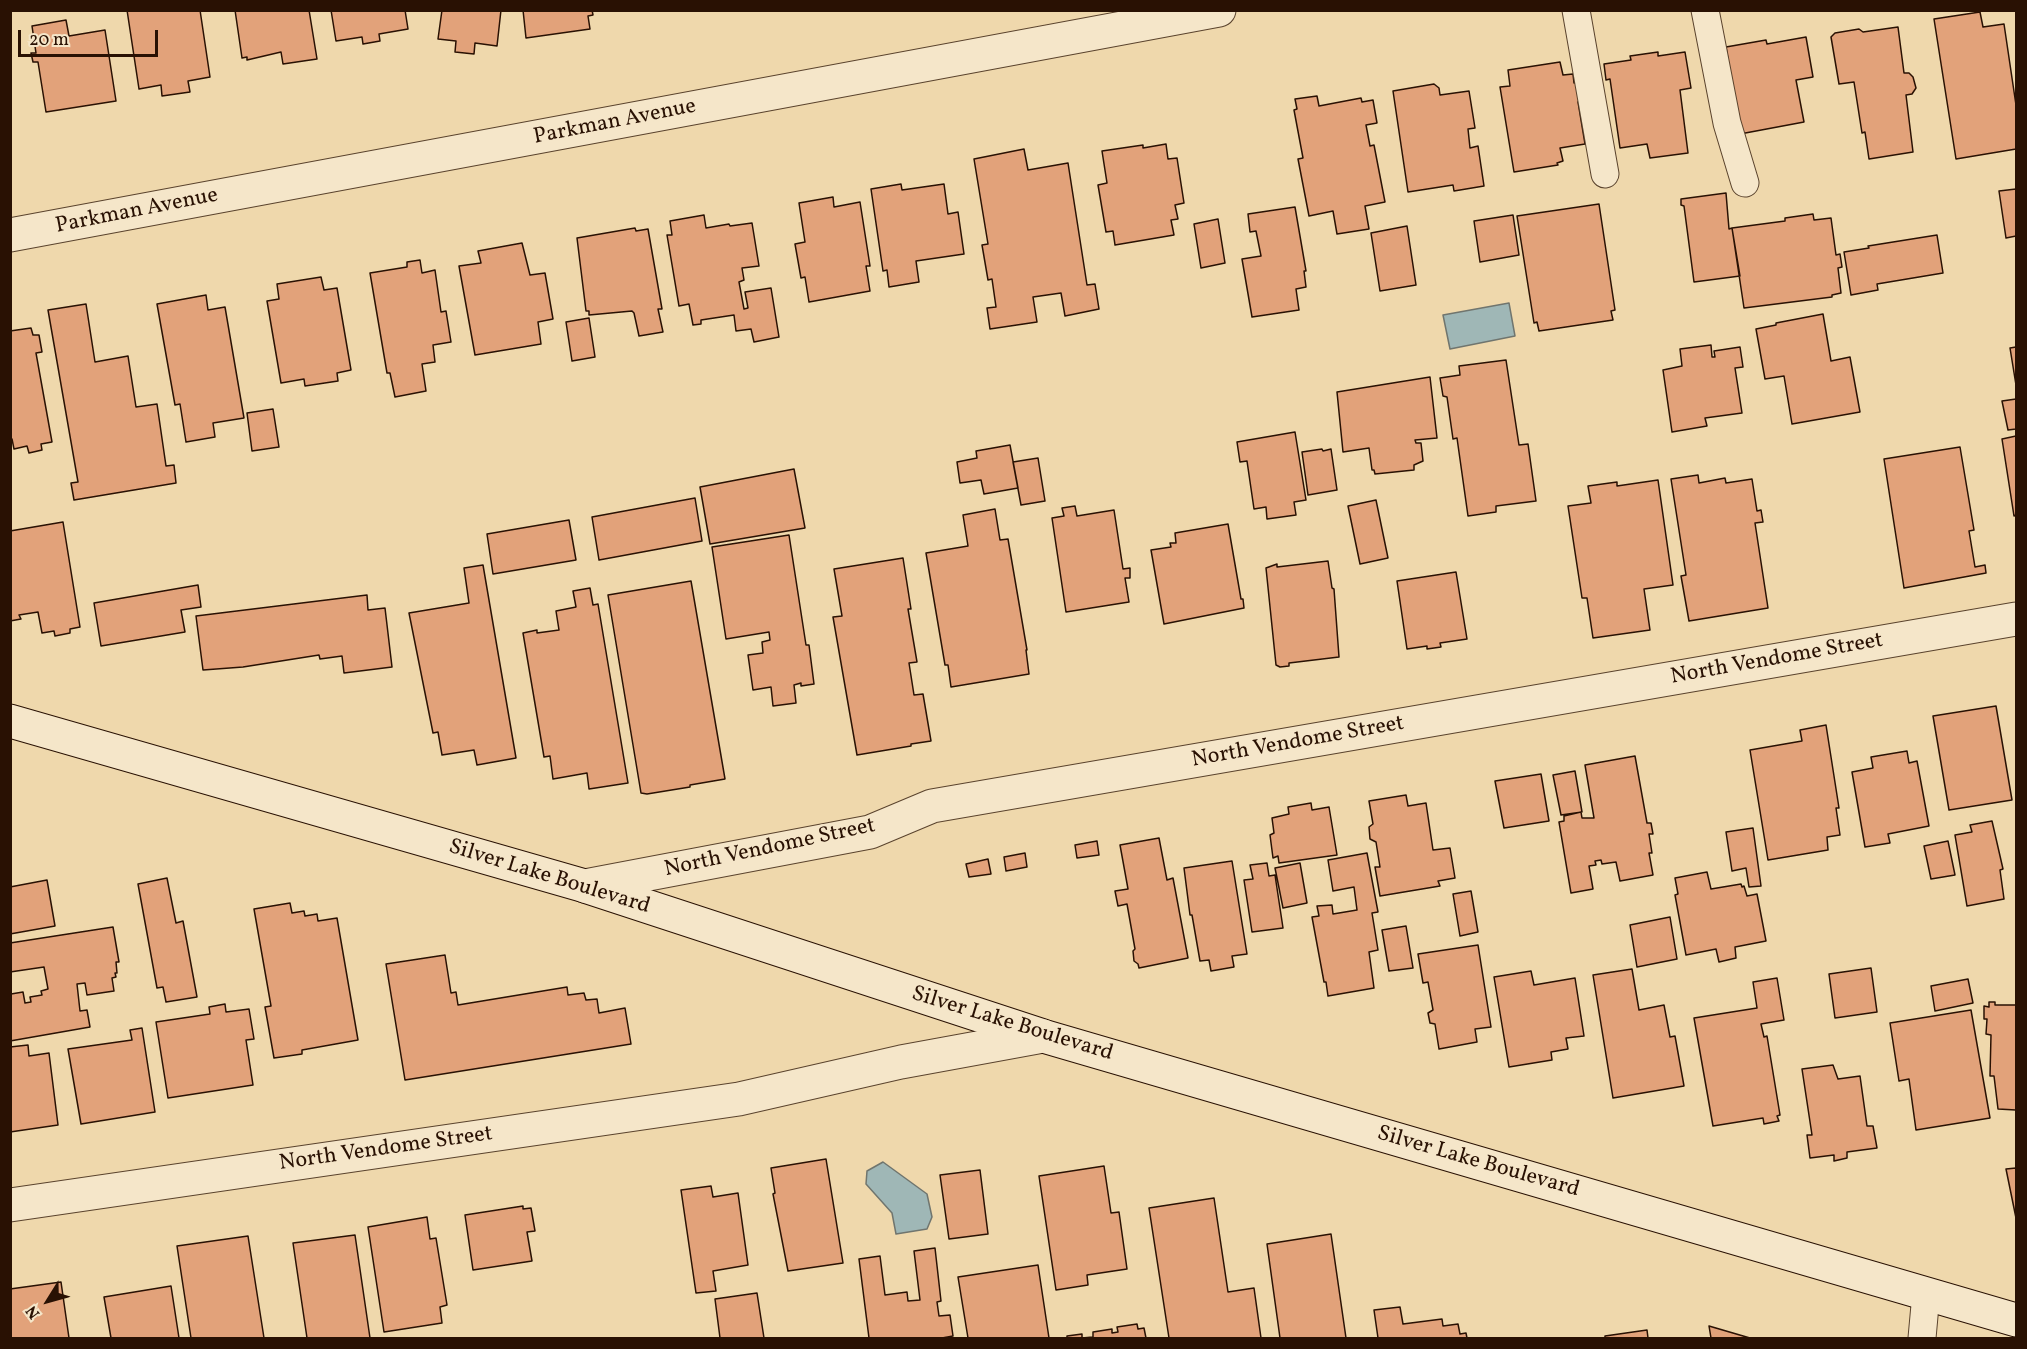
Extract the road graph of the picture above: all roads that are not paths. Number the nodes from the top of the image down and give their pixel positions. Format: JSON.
{"nodes":[{"id":1,"x":1219,"y":10,"type":"edge"},
{"id":2,"x":1576,"y":10,"type":"edge"},
{"id":3,"x":1705,"y":10,"type":"edge"},
{"id":4,"x":1605,"y":174,"type":"dead end"},
{"id":5,"x":1745,"y":183,"type":"dead end"},
{"id":6,"x":10,"y":236,"type":"edge"},
{"id":7,"x":2016,"y":619,"type":"edge"},
{"id":8,"x":10,"y":721,"type":"edge"},
{"id":9,"x":585,"y":886,"type":"junction"},
{"id":10,"x":1043,"y":1036,"type":"junction"},
{"id":11,"x":10,"y":1205,"type":"edge"},
{"id":12,"x":1926,"y":1294,"type":"junction"},
{"id":13,"x":2016,"y":1320,"type":"edge"},
{"id":14,"x":1922,"y":1338,"type":"edge"}],
"edges":[{"from":1,"to":6,"type":"street","name":"Parkman Avenue"},
{"from":2,"to":4,"type":"lane"},
{"from":3,"to":5,"type":"lane"},
{"from":7,"to":9,"type":"street","name":"North Vendome Street"},
{"from":8,"to":9,"type":"street","name":"Silver Lake Boulevard"},
{"from":9,"to":10,"type":"street","name":"Silver Lake Boulevard"},
{"from":10,"to":11,"type":"street","name":"North Vendome Street"},
{"from":10,"to":12,"type":"street","name":"Silver Lake Boulevard"},
{"from":12,"to":13,"type":"street","name":"Silver Lake Boulevard"},
{"from":12,"to":14,"type":"lane"}]}
